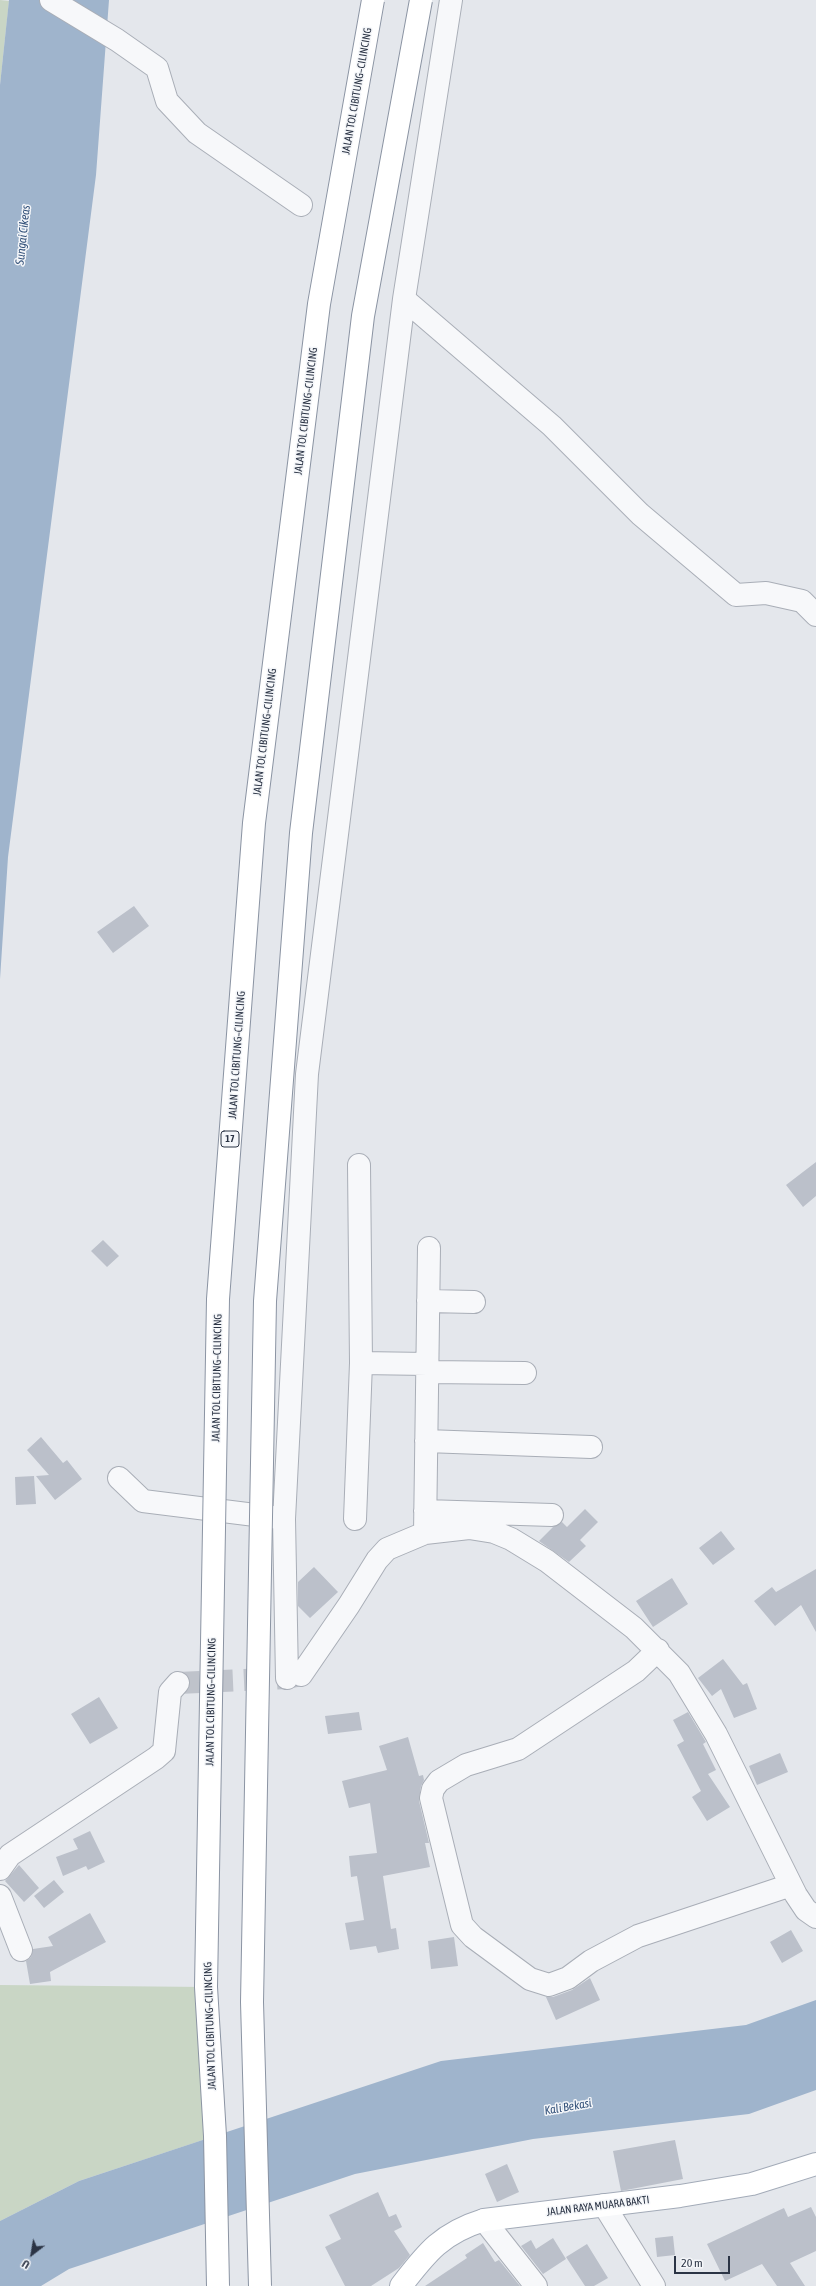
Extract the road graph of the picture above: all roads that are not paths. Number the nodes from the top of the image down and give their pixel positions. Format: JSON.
{"nodes":[{"id":1,"x":51,"y":0,"type":"edge"},
{"id":2,"x":373,"y":0,"type":"edge"},
{"id":3,"x":421,"y":0,"type":"edge"},
{"id":4,"x":451,"y":0,"type":"edge"},
{"id":5,"x":301,"y":205,"type":"dead end"},
{"id":6,"x":404,"y":299,"type":"junction"},
{"id":7,"x":816,"y":615,"type":"edge"},
{"id":8,"x":359,"y":1165,"type":"dead end"},
{"id":9,"x":429,"y":1248,"type":"dead end"},
{"id":10,"x":428,"y":1301,"type":"junction"},
{"id":11,"x":474,"y":1302,"type":"dead end"},
{"id":12,"x":361,"y":1363,"type":"junction"},
{"id":13,"x":427,"y":1368,"type":"junction"},
{"id":14,"x":525,"y":1373,"type":"dead end"},
{"id":15,"x":426,"y":1441,"type":"junction"},
{"id":16,"x":591,"y":1447,"type":"dead end"},
{"id":17,"x":119,"y":1478,"type":"dead end"},
{"id":18,"x":425,"y":1510,"type":"junction"},
{"id":19,"x":552,"y":1515,"type":"dead end"},
{"id":20,"x":284,"y":1519,"type":"junction"},
{"id":21,"x":355,"y":1519,"type":"dead end"},
{"id":22,"x":425,"y":1533,"type":"junction"},
{"id":23,"x":658,"y":1650,"type":"junction"},
{"id":24,"x":178,"y":1683,"type":"dead end"},
{"id":25,"x":3,"y":1861,"type":"edge"},
{"id":26,"x":791,"y":1885,"type":"junction"},
{"id":27,"x":0,"y":1896,"type":"edge"},
{"id":28,"x":816,"y":1918,"type":"edge"},
{"id":29,"x":21,"y":1950,"type":"dead end"},
{"id":30,"x":816,"y":2164,"type":"edge"},
{"id":31,"x":604,"y":2205,"type":"junction"},
{"id":32,"x":484,"y":2220,"type":"junction"},
{"id":33,"x":218,"y":2286,"type":"edge"},
{"id":34,"x":260,"y":2286,"type":"edge"},
{"id":35,"x":401,"y":2286,"type":"edge"},
{"id":36,"x":536,"y":2286,"type":"edge"},
{"id":37,"x":654,"y":2286,"type":"edge"}],
"edges":[{"from":1,"to":5,"type":"street"},
{"from":2,"to":33,"type":"main road","name":"JALAN TOL CIBITUNG–CILINCING","number":"17","bridge":true},
{"from":3,"to":34,"type":"main road","bridge":true},
{"from":4,"to":6,"type":"street"},
{"from":6,"to":7,"type":"street"},
{"from":6,"to":20,"type":"street"},
{"from":8,"to":12,"type":"street"},
{"from":9,"to":10,"type":"street"},
{"from":10,"to":11,"type":"street"},
{"from":10,"to":13,"type":"street"},
{"from":12,"to":13,"type":"street"},
{"from":12,"to":21,"type":"street"},
{"from":13,"to":14,"type":"street"},
{"from":13,"to":15,"type":"street"},
{"from":15,"to":16,"type":"street"},
{"from":15,"to":18,"type":"street"},
{"from":17,"to":20,"type":"street"},
{"from":18,"to":19,"type":"street"},
{"from":18,"to":22,"type":"street"},
{"from":20,"to":22,"type":"street"},
{"from":22,"to":23,"type":"street"},
{"from":23,"to":26,"type":"street"},
{"from":23,"to":26,"type":"street"},
{"from":24,"to":25,"type":"street"},
{"from":26,"to":28,"type":"street"},
{"from":27,"to":29,"type":"street"},
{"from":30,"to":31,"type":"main road","name":"JALAN RAYA MUARA BAKTI"},
{"from":31,"to":32,"type":"main road","name":"JALAN RAYA MUARA BAKTI"},
{"from":31,"to":37,"type":"street"},
{"from":32,"to":35,"type":"main road","name":"JALAN RAYA MUARA BAKTI"},
{"from":32,"to":36,"type":"street"}]}
